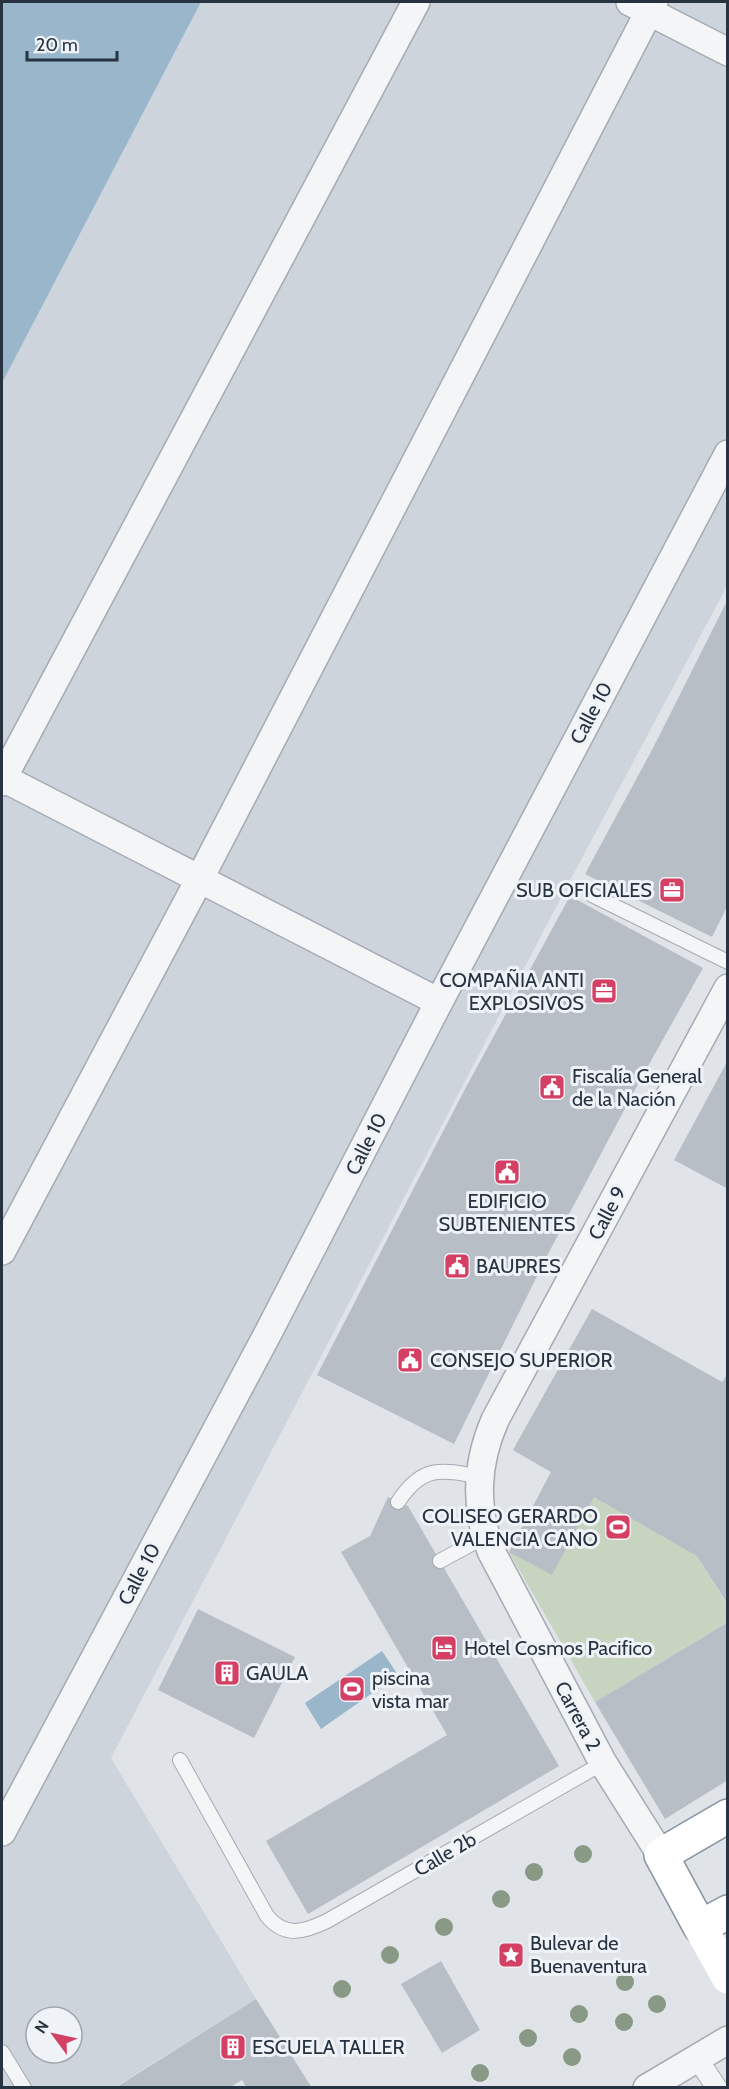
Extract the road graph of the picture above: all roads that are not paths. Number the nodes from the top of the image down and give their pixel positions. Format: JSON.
{"nodes":[{"id":1,"x":416,"y":2,"type":"edge"},
{"id":2,"x":645,"y":5,"type":"edge"},
{"id":3,"x":728,"y":52,"type":"edge"},
{"id":4,"x":728,"y":454,"type":"edge"},
{"id":5,"x":2,"y":780,"type":"edge"},
{"id":6,"x":200,"y":880,"type":"junction"},
{"id":7,"x":592,"y":895,"type":"dead end"},
{"id":8,"x":728,"y":962,"type":"edge"},
{"id":9,"x":728,"y":988,"type":"edge"},
{"id":10,"x":439,"y":1002,"type":"junction"},
{"id":11,"x":2,"y":1251,"type":"edge"},
{"id":12,"x":487,"y":1439,"type":"joint"},
{"id":13,"x":480,"y":1477,"type":"junction"},
{"id":14,"x":398,"y":1502,"type":"dead end"},
{"id":15,"x":486,"y":1536,"type":"junction"},
{"id":16,"x":440,"y":1561,"type":"dead end"},
{"id":17,"x":180,"y":1760,"type":"dead end"},
{"id":18,"x":603,"y":1763,"type":"junction"},
{"id":19,"x":728,"y":1816,"type":"edge"},
{"id":20,"x":2,"y":1832,"type":"edge"},
{"id":21,"x":661,"y":1855,"type":"junction"},
{"id":22,"x":714,"y":1920,"type":"edge"},
{"id":23,"x":728,"y":1977,"type":"edge"},
{"id":24,"x":728,"y":2040,"type":"edge"},
{"id":25,"x":2,"y":2052,"type":"edge"},
{"id":26,"x":697,"y":2058,"type":"junction"},
{"id":27,"x":24,"y":2088,"type":"edge"},
{"id":28,"x":647,"y":2088,"type":"edge"},
{"id":29,"x":717,"y":2088,"type":"edge"}],
"edges":[{"from":1,"to":5,"type":"street"},
{"from":2,"to":3,"type":"street"},
{"from":2,"to":6,"type":"street"},
{"from":4,"to":10,"type":"street","name":"Calle 10"},
{"from":5,"to":6,"type":"street"},
{"from":6,"to":10,"type":"street"},
{"from":6,"to":11,"type":"street"},
{"from":7,"to":8,"type":"lane"},
{"from":9,"to":12,"type":"street","name":"Calle 9"},
{"from":10,"to":20,"type":"street","name":"Calle 10"},
{"from":12,"to":13,"type":"street","name":"Carrera 2"},
{"from":13,"to":14,"type":"lane"},
{"from":13,"to":15,"type":"street","name":"Carrera 2"},
{"from":15,"to":16,"type":"lane"},
{"from":15,"to":18,"type":"street","name":"Carrera 2"},
{"from":17,"to":18,"type":"lane","name":"Calle 2b"},
{"from":18,"to":21,"type":"street","name":"Carrera 2"},
{"from":19,"to":21,"type":"main road"},
{"from":21,"to":22,"type":"main road","name":"Carrera 2"},
{"from":22,"to":23,"type":"main road","name":"Carrera 2"},
{"from":24,"to":26,"type":"street"},
{"from":25,"to":27,"type":"lane"},
{"from":26,"to":28,"type":"street"},
{"from":26,"to":29,"type":"street"}]}
